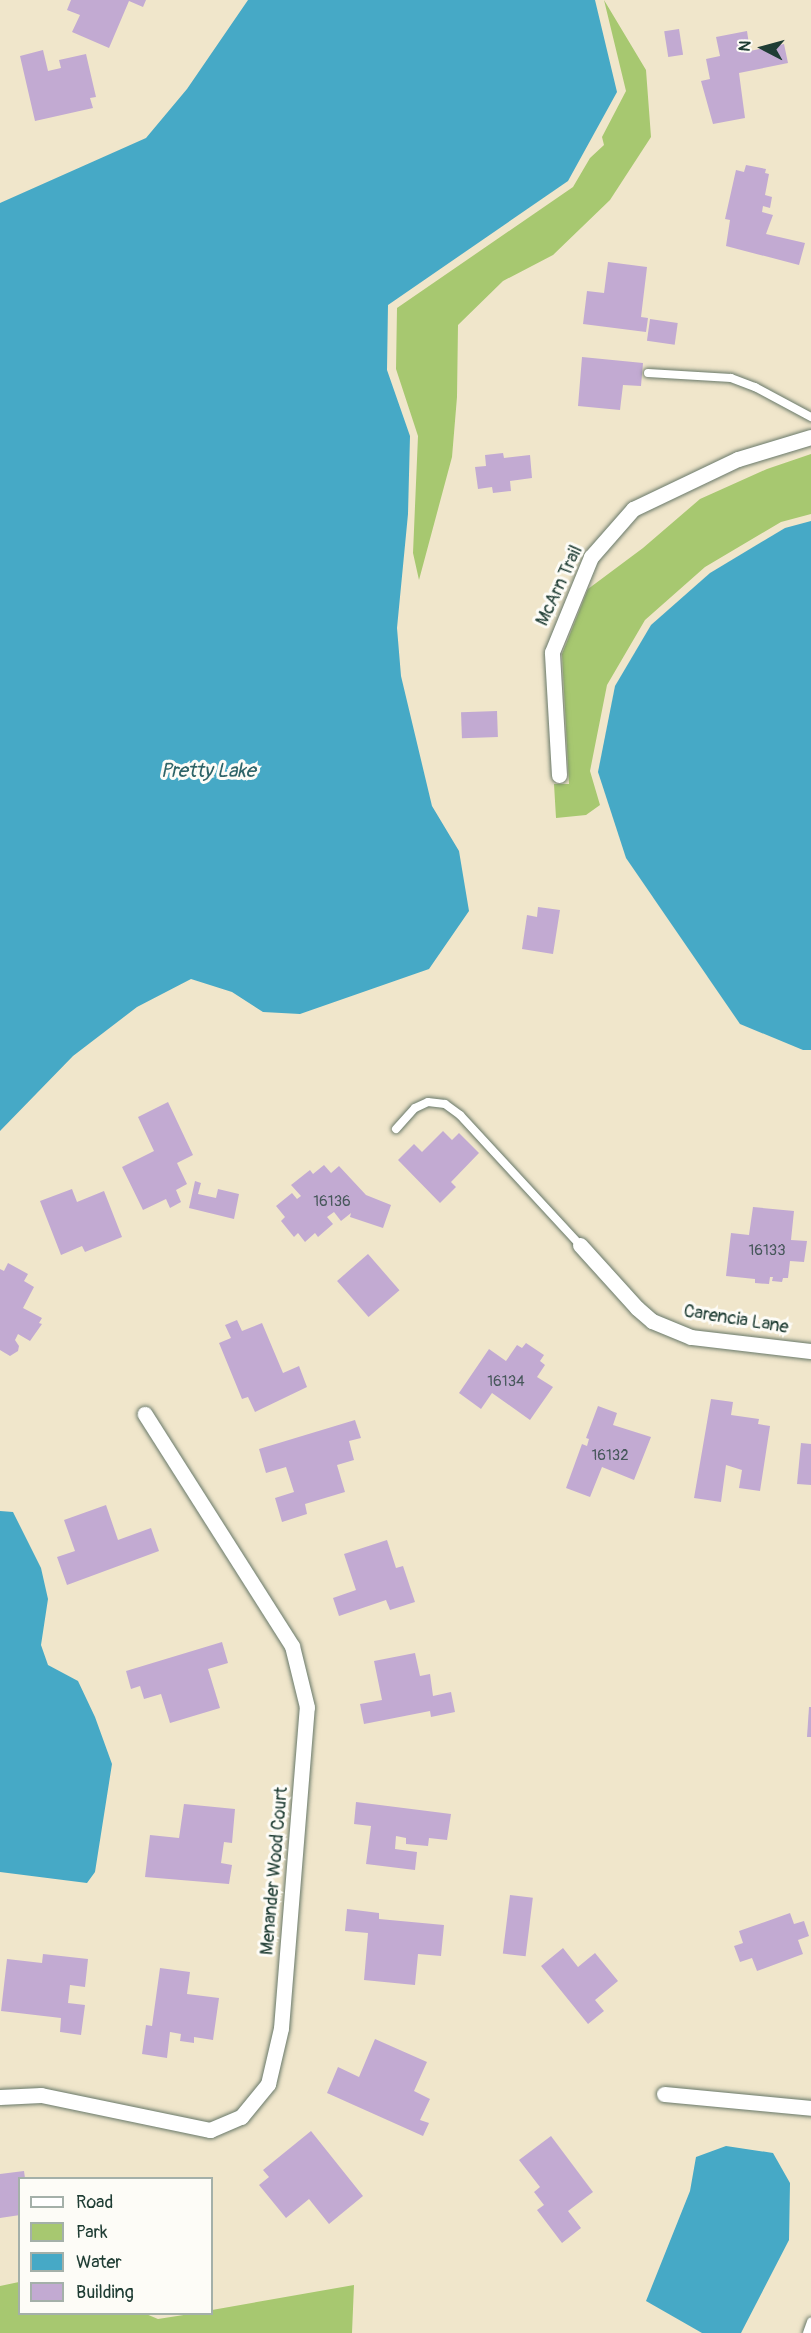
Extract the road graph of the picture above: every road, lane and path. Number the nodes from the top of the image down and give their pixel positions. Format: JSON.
{"nodes":[{"id":1,"x":648,"y":373,"type":"dead end"},
{"id":2,"x":811,"y":417,"type":"edge"},
{"id":3,"x":811,"y":437,"type":"edge"},
{"id":4,"x":559,"y":776,"type":"dead end"},
{"id":5,"x":396,"y":1129,"type":"dead end"},
{"id":6,"x":580,"y":1245,"type":"joint"},
{"id":7,"x":811,"y":1351,"type":"edge"},
{"id":8,"x":145,"y":1414,"type":"dead end"},
{"id":9,"x":664,"y":2094,"type":"dead end"},
{"id":10,"x":0,"y":2097,"type":"edge"},
{"id":11,"x":811,"y":2108,"type":"edge"},
{"id":12,"x":811,"y":2322,"type":"edge"},
{"id":13,"x":807,"y":2333,"type":"edge"}],
"edges":[{"from":1,"to":2,"type":"lane"},
{"from":3,"to":4,"type":"street","name":"McArn Trail"},
{"from":5,"to":6,"type":"lane"},
{"from":6,"to":7,"type":"street","name":"Carencia Lane"},
{"from":8,"to":10,"type":"street","name":"Menander Wood Court"},
{"from":9,"to":11,"type":"street"},
{"from":12,"to":13,"type":"lane"}]}
